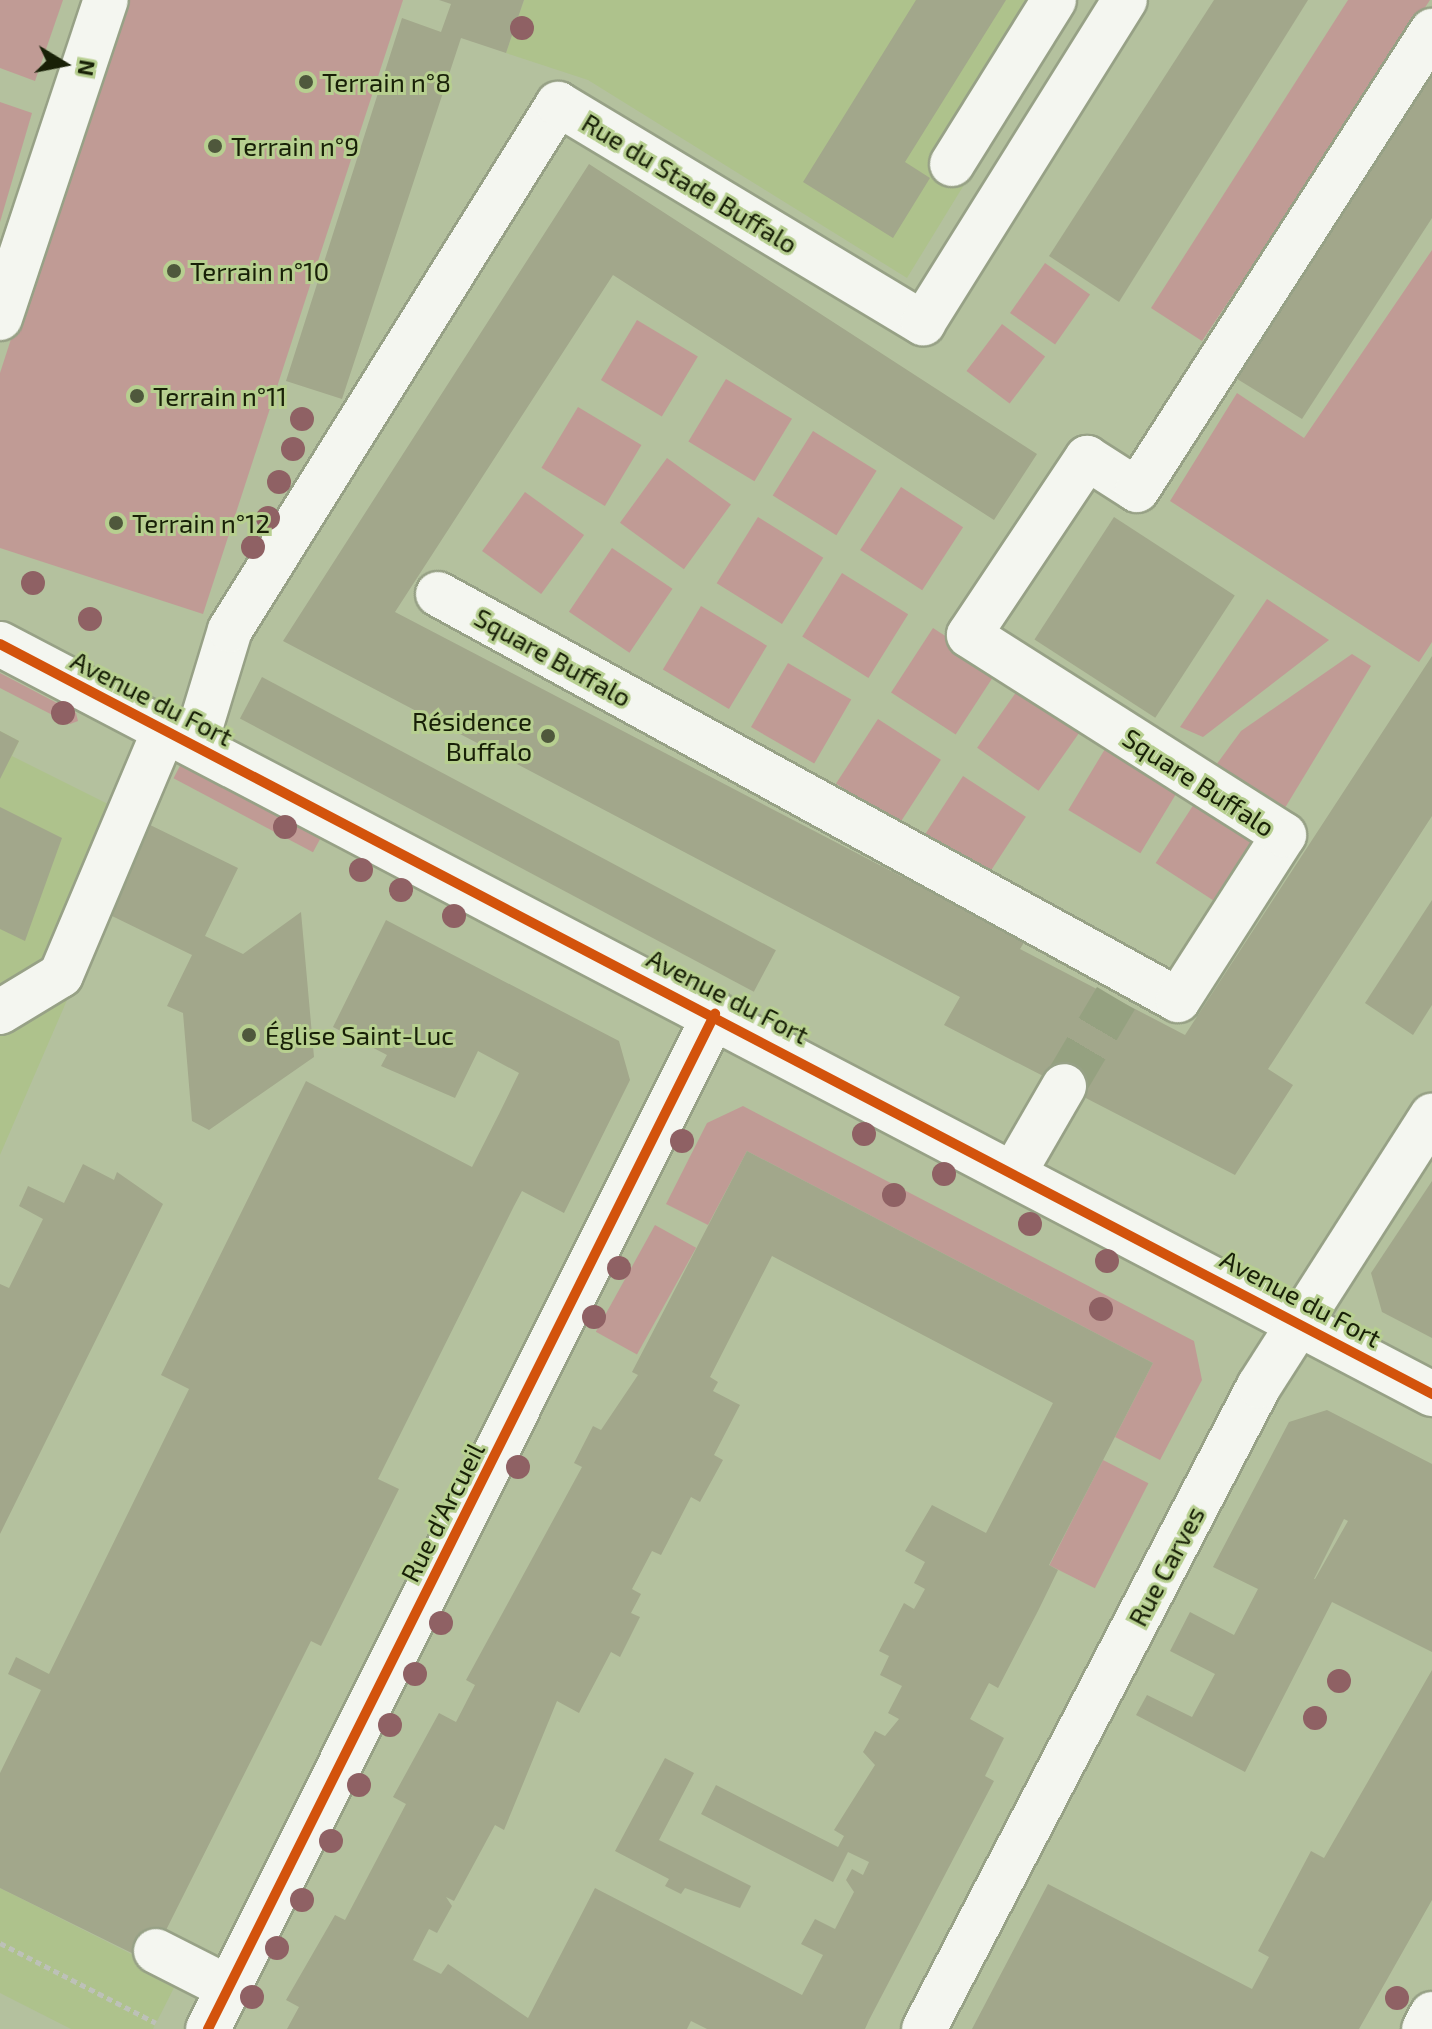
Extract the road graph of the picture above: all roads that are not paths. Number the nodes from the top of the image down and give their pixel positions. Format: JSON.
{"nodes":[{"id":1,"x":106,"y":0,"type":"edge"},
{"id":2,"x":1054,"y":0,"type":"edge"},
{"id":3,"x":1125,"y":0,"type":"edge"},
{"id":4,"x":1432,"y":31,"type":"edge"},
{"id":5,"x":952,"y":164,"type":"dead end"},
{"id":6,"x":0,"y":318,"type":"edge"},
{"id":7,"x":438,"y":594,"type":"dead end"},
{"id":8,"x":0,"y":644,"type":"edge"},
{"id":9,"x":180,"y":737,"type":"junction"},
{"id":10,"x":0,"y":1012,"type":"edge"},
{"id":11,"x":715,"y":1014,"type":"junction"},
{"id":12,"x":1064,"y":1086,"type":"tunnel mouth"},
{"id":13,"x":1432,"y":1116,"type":"edge"},
{"id":14,"x":1015,"y":1171,"type":"junction"},
{"id":15,"x":1301,"y":1323,"type":"junction"},
{"id":16,"x":1432,"y":1394,"type":"edge"},
{"id":17,"x":156,"y":1951,"type":"dead end"},
{"id":18,"x":229,"y":1988,"type":"junction"},
{"id":19,"x":1432,"y":2014,"type":"edge"},
{"id":20,"x":208,"y":2029,"type":"edge"},
{"id":21,"x":924,"y":2029,"type":"edge"},
{"id":22,"x":1424,"y":2029,"type":"edge"}],
"edges":[{"from":1,"to":6,"type":"street"},
{"from":2,"to":5,"type":"street"},
{"from":3,"to":9,"type":"street","name":"Rue du Stade Buffalo"},
{"from":4,"to":7,"type":"street","name":"Square Buffalo"},
{"from":8,"to":9,"type":"street","name":"Avenue du Fort"},
{"from":9,"to":10,"type":"street"},
{"from":9,"to":11,"type":"street","name":"Avenue du Fort"},
{"from":11,"to":14,"type":"street","name":"Avenue du Fort"},
{"from":11,"to":18,"type":"street","name":"Rue d'Arcueil"},
{"from":12,"to":14,"type":"street"},
{"from":13,"to":15,"type":"street","name":"Rue Carves"},
{"from":14,"to":15,"type":"street","name":"Avenue du Fort"},
{"from":15,"to":16,"type":"street","name":"Avenue du Fort"},
{"from":15,"to":21,"type":"street","name":"Rue Carves"},
{"from":17,"to":18,"type":"street"},
{"from":18,"to":20,"type":"street","name":"Rue d'Arcueil"},
{"from":19,"to":22,"type":"street"}]}
